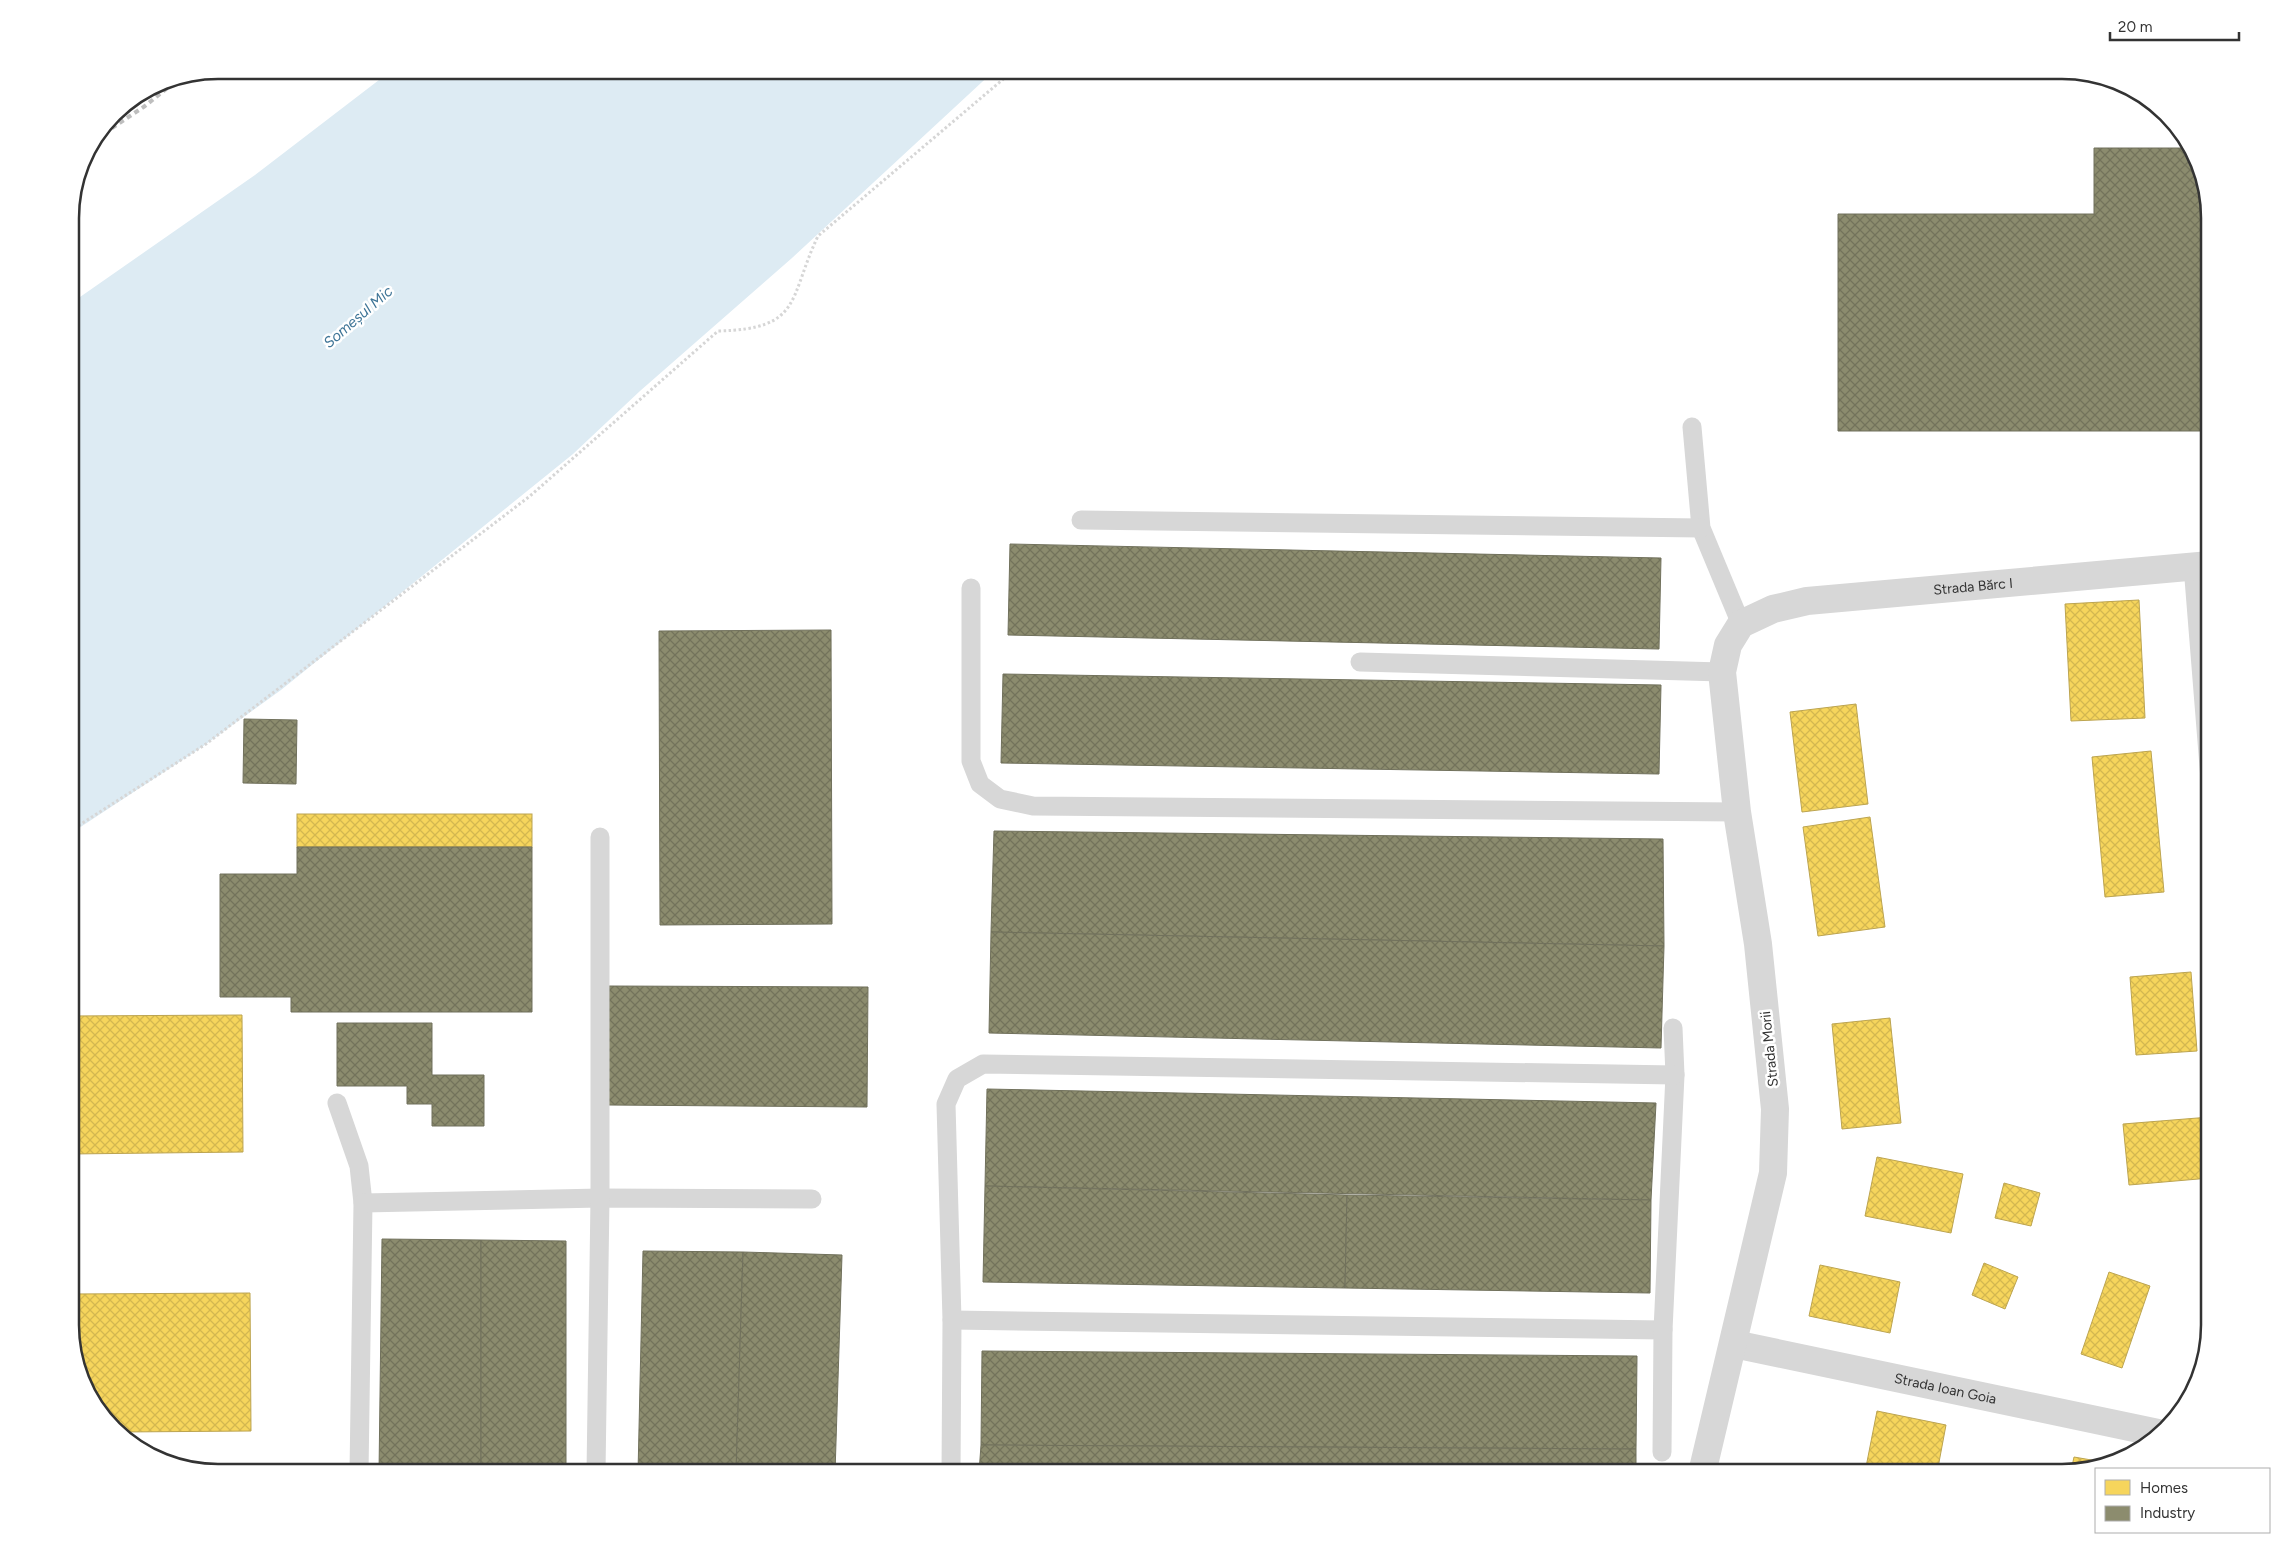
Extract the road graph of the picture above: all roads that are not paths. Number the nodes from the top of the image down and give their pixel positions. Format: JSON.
{"nodes":[{"id":1,"x":1692,"y":427,"type":"dead end"},
{"id":2,"x":1081,"y":520,"type":"dead end"},
{"id":3,"x":1701,"y":528,"type":"junction"},
{"id":4,"x":2201,"y":566,"type":"edge"},
{"id":5,"x":971,"y":588,"type":"dead end"},
{"id":6,"x":1741,"y":624,"type":"junction"},
{"id":7,"x":1360,"y":662,"type":"dead end"},
{"id":8,"x":1722,"y":672,"type":"junction"},
{"id":9,"x":1736,"y":812,"type":"junction"},
{"id":10,"x":600,"y":838,"type":"dead end"},
{"id":11,"x":1673,"y":1028,"type":"dead end"},
{"id":12,"x":1675,"y":1075,"type":"junction"},
{"id":13,"x":337,"y":1103,"type":"dead end"},
{"id":14,"x":600,"y":1198,"type":"junction"},
{"id":15,"x":812,"y":1199,"type":"dead end"},
{"id":16,"x":363,"y":1203,"type":"junction"},
{"id":17,"x":952,"y":1320,"type":"junction"},
{"id":18,"x":1663,"y":1330,"type":"junction"},
{"id":19,"x":1734,"y":1344,"type":"junction"},
{"id":20,"x":2152,"y":1432,"type":"edge"},
{"id":21,"x":1662,"y":1452,"type":"dead end"},
{"id":22,"x":359,"y":1464,"type":"edge"},
{"id":23,"x":596,"y":1464,"type":"edge"},
{"id":24,"x":951,"y":1464,"type":"edge"},
{"id":25,"x":1704,"y":1464,"type":"edge"}],
"edges":[{"from":1,"to":3,"type":"lane"},
{"from":2,"to":3,"type":"lane"},
{"from":3,"to":6,"type":"lane"},
{"from":4,"to":6,"type":"street","name":"Strada Bărc I"},
{"from":5,"to":9,"type":"lane"},
{"from":6,"to":8,"type":"street","name":"Strada Morii"},
{"from":7,"to":8,"type":"lane"},
{"from":8,"to":9,"type":"street","name":"Strada Morii"},
{"from":9,"to":19,"type":"street","name":"Strada Morii"},
{"from":10,"to":14,"type":"lane"},
{"from":11,"to":12,"type":"lane"},
{"from":12,"to":17,"type":"lane"},
{"from":12,"to":18,"type":"lane"},
{"from":13,"to":16,"type":"lane"},
{"from":14,"to":15,"type":"lane"},
{"from":14,"to":16,"type":"lane"},
{"from":14,"to":23,"type":"lane"},
{"from":16,"to":22,"type":"lane"},
{"from":17,"to":18,"type":"lane"},
{"from":17,"to":24,"type":"lane"},
{"from":18,"to":21,"type":"lane"},
{"from":19,"to":20,"type":"street","name":"Strada Ioan Goia"},
{"from":19,"to":25,"type":"street","name":"Strada Morii"}]}
